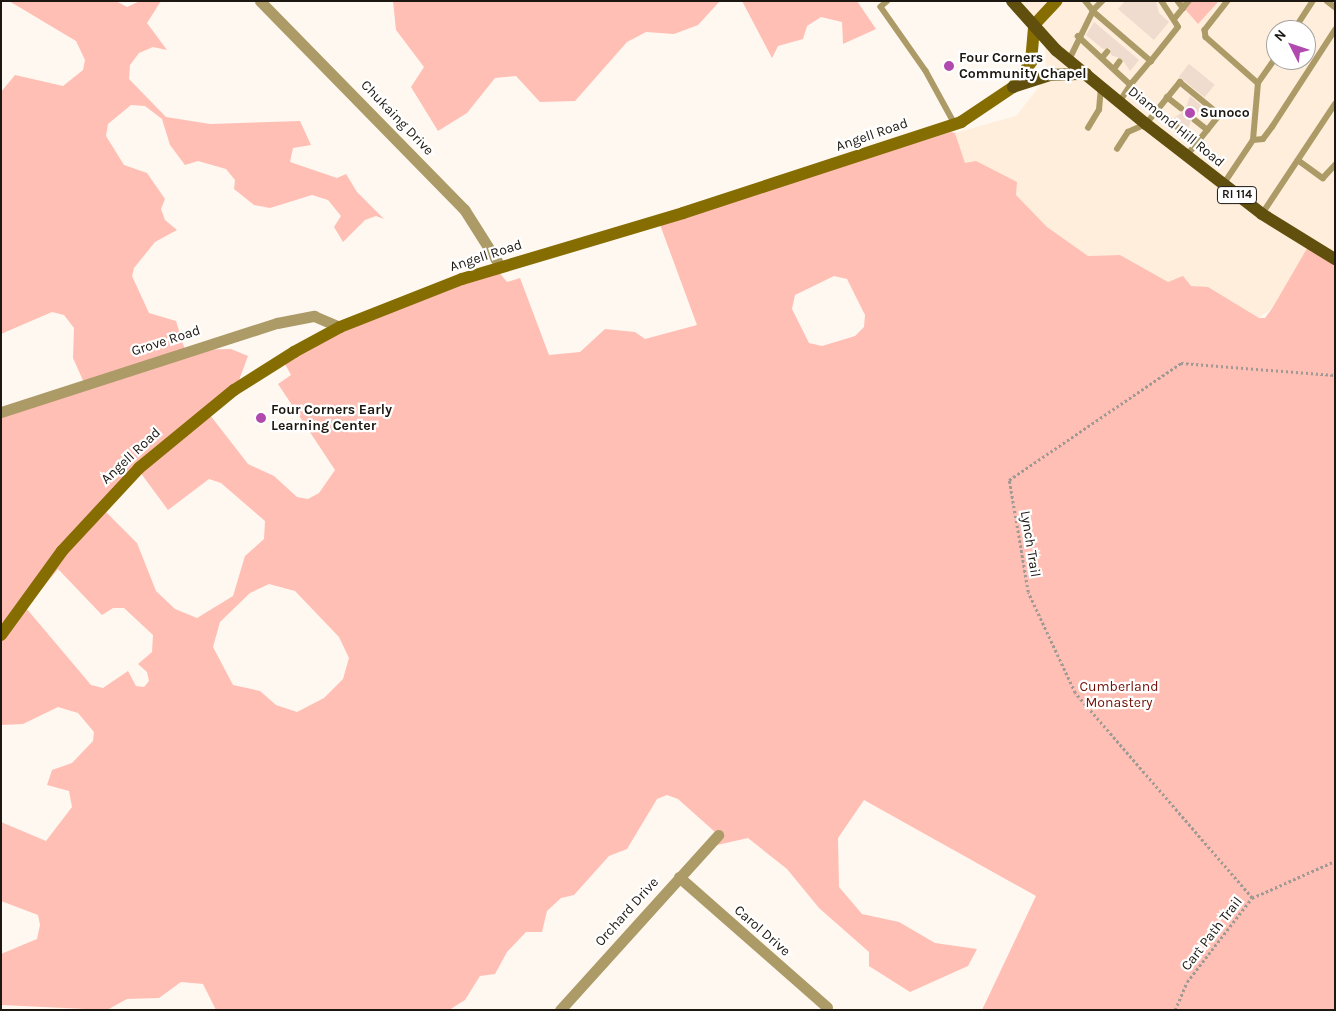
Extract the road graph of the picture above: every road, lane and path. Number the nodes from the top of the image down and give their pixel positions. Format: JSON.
{"nodes":[{"id":1,"x":260,"y":1,"type":"edge"},
{"id":2,"x":888,"y":1,"type":"edge"},
{"id":3,"x":1012,"y":1,"type":"edge"},
{"id":4,"x":1056,"y":1,"type":"edge"},
{"id":5,"x":1085,"y":1,"type":"edge"},
{"id":6,"x":1103,"y":1,"type":"edge"},
{"id":7,"x":1161,"y":1,"type":"edge"},
{"id":8,"x":1178,"y":1,"type":"edge"},
{"id":9,"x":1189,"y":1,"type":"edge"},
{"id":10,"x":1228,"y":1,"type":"edge"},
{"id":11,"x":1313,"y":1,"type":"edge"},
{"id":12,"x":1328,"y":1,"type":"edge"},
{"id":13,"x":1335,"y":7,"type":"edge"},
{"id":14,"x":1183,"y":8,"type":"junction"},
{"id":15,"x":1093,"y":11,"type":"junction"},
{"id":16,"x":1175,"y":18,"type":"junction"},
{"id":17,"x":1301,"y":20,"type":"edge"},
{"id":18,"x":1034,"y":25,"type":"junction"},
{"id":19,"x":1110,"y":26,"type":"junction"},
{"id":20,"x":1335,"y":30,"type":"edge"},
{"id":21,"x":1105,"y":32,"type":"dead end"},
{"id":22,"x":1121,"y":35,"type":"junction"},
{"id":23,"x":1078,"y":36,"type":"junction"},
{"id":24,"x":1117,"y":41,"type":"dead end"},
{"id":25,"x":1096,"y":42,"type":"dead end"},
{"id":26,"x":1133,"y":46,"type":"junction"},
{"id":27,"x":1091,"y":48,"type":"junction"},
{"id":28,"x":1129,"y":51,"type":"dead end"},
{"id":29,"x":1107,"y":52,"type":"dead end"},
{"id":30,"x":1102,"y":58,"type":"junction"},
{"id":31,"x":1069,"y":60,"type":"junction"},
{"id":32,"x":1151,"y":61,"type":"junction"},
{"id":33,"x":1119,"y":62,"type":"dead end"},
{"id":34,"x":1114,"y":69,"type":"junction"},
{"id":35,"x":1267,"y":70,"type":"edge"},
{"id":36,"x":1086,"y":74,"type":"junction"},
{"id":37,"x":1258,"y":83,"type":"junction"},
{"id":38,"x":1131,"y":85,"type":"junction"},
{"id":39,"x":1013,"y":87,"type":"junction"},
{"id":40,"x":1102,"y":87,"type":"junction"},
{"id":41,"x":1167,"y":97,"type":"junction"},
{"id":42,"x":1120,"y":102,"type":"junction"},
{"id":43,"x":1335,"y":104,"type":"edge"},
{"id":44,"x":1181,"y":108,"type":"dead end"},
{"id":45,"x":1157,"y":110,"type":"junction"},
{"id":46,"x":1195,"y":120,"type":"dead end"},
{"id":47,"x":955,"y":124,"type":"junction"},
{"id":48,"x":1146,"y":124,"type":"junction"},
{"id":49,"x":1088,"y":128,"type":"dead end"},
{"id":50,"x":1208,"y":130,"type":"junction"},
{"id":51,"x":1253,"y":140,"type":"junction"},
{"id":52,"x":1197,"y":143,"type":"junction"},
{"id":53,"x":1117,"y":149,"type":"dead end"},
{"id":54,"x":1187,"y":156,"type":"junction"},
{"id":55,"x":1298,"y":160,"type":"junction"},
{"id":56,"x":1335,"y":165,"type":"edge"},
{"id":57,"x":1223,"y":185,"type":"junction"},
{"id":58,"x":1262,"y":214,"type":"junction"},
{"id":59,"x":1335,"y":259,"type":"edge"},
{"id":60,"x":500,"y":266,"type":"junction"},
{"id":61,"x":340,"y":327,"type":"junction"},
{"id":62,"x":1335,"y":375,"type":"edge"},
{"id":63,"x":1,"y":412,"type":"edge"},
{"id":64,"x":1,"y":635,"type":"edge"},
{"id":65,"x":718,"y":835,"type":"dead end"},
{"id":66,"x":1335,"y":861,"type":"edge"},
{"id":67,"x":679,"y":877,"type":"junction"},
{"id":68,"x":1252,"y":898,"type":"junction"},
{"id":69,"x":827,"y":1007,"type":"dead end"},
{"id":70,"x":560,"y":1010,"type":"edge"},
{"id":71,"x":1175,"y":1010,"type":"edge"}],
"edges":[{"from":1,"to":60,"type":"street","name":"Chukaing Drive"},
{"from":2,"to":47,"type":"lane"},
{"from":3,"to":18,"type":"main road","name":"Diamond Hill Road","number":"RI 114"},
{"from":4,"to":18,"type":"main road"},
{"from":5,"to":15,"type":"lane"},
{"from":6,"to":15,"type":"lane"},
{"from":7,"to":16,"type":"lane"},
{"from":8,"to":14,"type":"lane"},
{"from":9,"to":14,"type":"lane"},
{"from":10,"to":37,"type":"lane"},
{"from":11,"to":17,"type":"lane"},
{"from":12,"to":13,"type":"lane"},
{"from":14,"to":16,"type":"lane"},
{"from":15,"to":19,"type":"lane"},
{"from":15,"to":23,"type":"lane"},
{"from":16,"to":32,"type":"lane"},
{"from":18,"to":31,"type":"main road","name":"Diamond Hill Road","number":"RI 114"},
{"from":18,"to":39,"type":"main road","name":"Angell Road"},
{"from":19,"to":21,"type":"lane"},
{"from":19,"to":22,"type":"lane"},
{"from":20,"to":51,"type":"lane"},
{"from":22,"to":24,"type":"lane"},
{"from":22,"to":26,"type":"lane"},
{"from":23,"to":27,"type":"lane"},
{"from":23,"to":31,"type":"lane"},
{"from":25,"to":27,"type":"lane"},
{"from":26,"to":28,"type":"lane"},
{"from":26,"to":32,"type":"lane"},
{"from":27,"to":30,"type":"lane"},
{"from":29,"to":30,"type":"lane"},
{"from":30,"to":34,"type":"lane"},
{"from":31,"to":36,"type":"main road","name":"Diamond Hill Road","number":"RI 114"},
{"from":32,"to":38,"type":"lane"},
{"from":33,"to":34,"type":"lane"},
{"from":34,"to":38,"type":"lane"},
{"from":35,"to":37,"type":"lane"},
{"from":36,"to":39,"type":"main road"},
{"from":36,"to":40,"type":"main road","name":"Diamond Hill Road","number":"RI 114"},
{"from":37,"to":51,"type":"lane"},
{"from":38,"to":42,"type":"lane"},
{"from":39,"to":47,"type":"main road","name":"Angell Road"},
{"from":40,"to":42,"type":"main road","name":"Diamond Hill Road","number":"RI 114"},
{"from":40,"to":49,"type":"lane"},
{"from":41,"to":44,"type":"lane"},
{"from":41,"to":45,"type":"lane"},
{"from":41,"to":50,"type":"lane"},
{"from":42,"to":48,"type":"main road","name":"Diamond Hill Road","number":"RI 114"},
{"from":43,"to":55,"type":"lane"},
{"from":45,"to":48,"type":"lane"},
{"from":45,"to":52,"type":"lane"},
{"from":46,"to":50,"type":"lane"},
{"from":47,"to":60,"type":"main road","name":"Angell Road"},
{"from":48,"to":53,"type":"lane"},
{"from":48,"to":54,"type":"main road","name":"Diamond Hill Road","number":"RI 114"},
{"from":50,"to":52,"type":"lane"},
{"from":51,"to":57,"type":"lane"},
{"from":52,"to":54,"type":"lane"},
{"from":54,"to":57,"type":"main road","name":"Diamond Hill Road","number":"RI 114"},
{"from":55,"to":56,"type":"lane"},
{"from":55,"to":58,"type":"lane"},
{"from":57,"to":58,"type":"main road","name":"Diamond Hill Road","number":"RI 114"},
{"from":58,"to":59,"type":"main road","name":"Diamond Hill Road","number":"RI 114"},
{"from":60,"to":61,"type":"main road","name":"Angell Road"},
{"from":61,"to":63,"type":"street","name":"Grove Road"},
{"from":61,"to":64,"type":"main road","name":"Angell Road"},
{"from":62,"to":68,"type":"path","name":"Lynch Trail"},
{"from":65,"to":67,"type":"street","name":"Orchard Drive"},
{"from":66,"to":68,"type":"path","name":"Cart Path Trail"},
{"from":67,"to":69,"type":"street","name":"Carol Drive"},
{"from":67,"to":70,"type":"street","name":"Orchard Drive"},
{"from":68,"to":71,"type":"path","name":"Cart Path Trail"}]}
